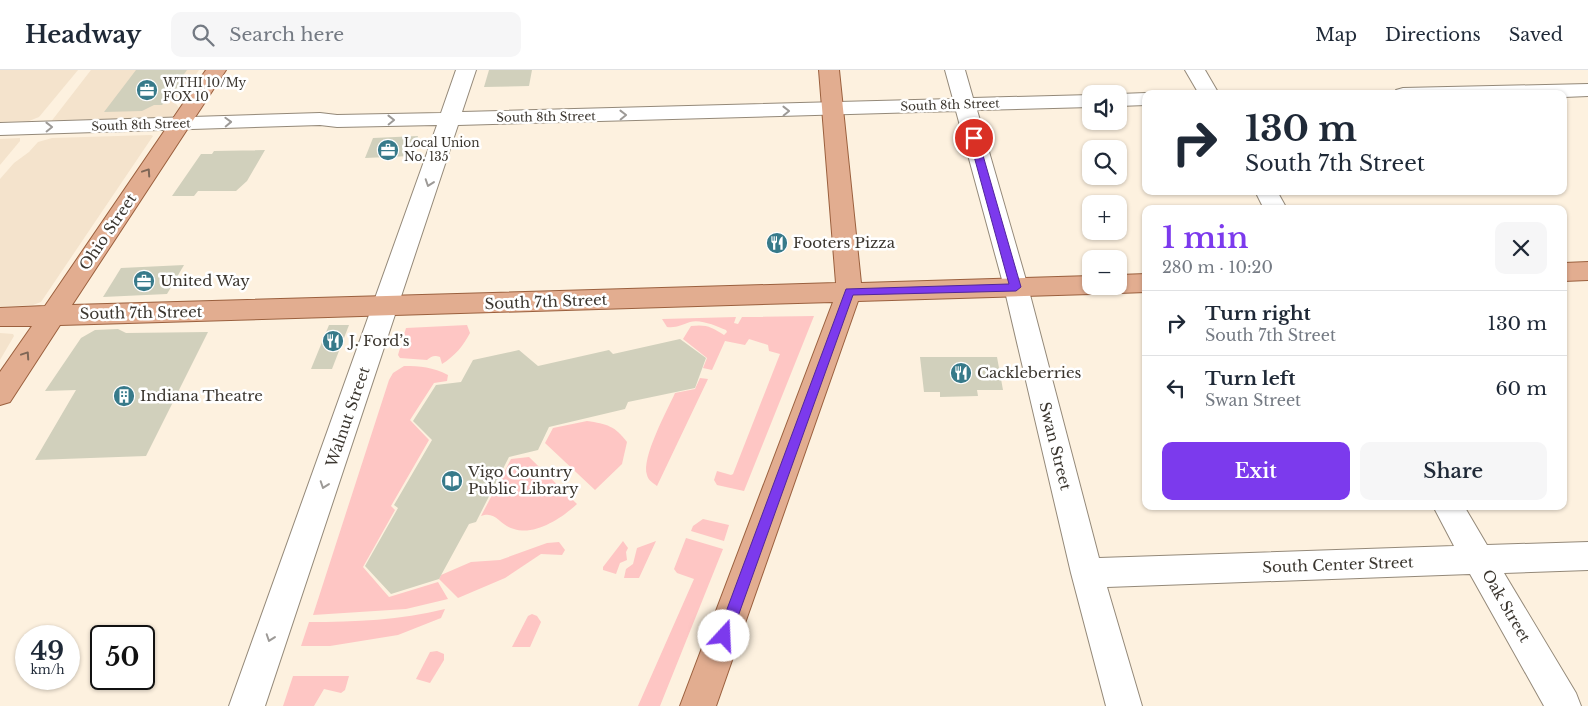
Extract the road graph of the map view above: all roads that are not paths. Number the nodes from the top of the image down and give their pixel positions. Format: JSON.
{"nodes":[{"id":1,"x":216,"y":70,"type":"edge"},
{"id":2,"x":466,"y":70,"type":"edge"},
{"id":3,"x":829,"y":70,"type":"edge"},
{"id":4,"x":955,"y":70,"type":"edge"},
{"id":5,"x":1195,"y":70,"type":"edge"},
{"id":6,"x":1207,"y":90,"type":"edge"},
{"id":7,"x":1567,"y":90,"type":"edge"},
{"id":8,"x":1588,"y":90,"type":"edge"},
{"id":9,"x":1142,"y":99,"type":"edge"},
{"id":10,"x":1127,"y":100,"type":"edge"},
{"id":11,"x":1082,"y":101,"type":"edge"},
{"id":12,"x":964,"y":104,"type":"junction"},
{"id":13,"x":834,"y":110,"type":"junction"},
{"id":14,"x":450,"y":120,"type":"junction"},
{"id":15,"x":180,"y":124,"type":"junction"},
{"id":16,"x":0,"y":129,"type":"edge"},
{"id":17,"x":1567,"y":272,"type":"edge"},
{"id":18,"x":1588,"y":272,"type":"edge"},
{"id":19,"x":1142,"y":283,"type":"edge"},
{"id":20,"x":1127,"y":284,"type":"edge"},
{"id":21,"x":1082,"y":285,"type":"edge"},
{"id":22,"x":1016,"y":287,"type":"junction"},
{"id":23,"x":849,"y":292,"type":"junction"},
{"id":24,"x":386,"y":307,"type":"junction"},
{"id":25,"x":53,"y":315,"type":"junction"},
{"id":26,"x":0,"y":317,"type":"edge"},
{"id":27,"x":0,"y":394,"type":"edge"},
{"id":28,"x":1450,"y":510,"type":"edge"},
{"id":29,"x":1588,"y":556,"type":"edge"},
{"id":30,"x":1479,"y":560,"type":"junction"},
{"id":31,"x":1087,"y":573,"type":"junction"},
{"id":32,"x":247,"y":706,"type":"edge"},
{"id":33,"x":698,"y":706,"type":"edge"},
{"id":34,"x":1124,"y":706,"type":"edge"},
{"id":35,"x":1563,"y":706,"type":"edge"}],
"edges":[{"from":1,"to":15,"type":"main road","name":"Ohio Street"},
{"from":2,"to":14,"type":"street","name":"Walnut Street"},
{"from":3,"to":13,"type":"main road"},
{"from":4,"to":12,"type":"street","name":"Swan Street"},
{"from":5,"to":6,"type":"street"},
{"from":7,"to":8,"type":"street"},
{"from":9,"to":10,"type":"street"},
{"from":11,"to":12,"type":"street","name":"South 8th Street"},
{"from":12,"to":13,"type":"street","name":"South 8th Street"},
{"from":12,"to":22,"type":"street","name":"Swan Street"},
{"from":14,"to":13,"type":"street","name":"South 8th Street","one_way":true},
{"from":13,"to":23,"type":"main road"},
{"from":15,"to":14,"type":"street","name":"South 8th Street","one_way":true},
{"from":14,"to":24,"type":"street","name":"Walnut Street","one_way":true},
{"from":16,"to":15,"type":"street","name":"South 8th Street","one_way":true},
{"from":25,"to":15,"type":"main road","name":"Ohio Street","one_way":true},
{"from":17,"to":18,"type":"main road"},
{"from":19,"to":20,"type":"main road"},
{"from":21,"to":22,"type":"main road","name":"South 7th Street"},
{"from":22,"to":23,"type":"main road","name":"South 7th Street"},
{"from":22,"to":31,"type":"street","name":"Swan Street"},
{"from":23,"to":24,"type":"main road","name":"South 7th Street"},
{"from":23,"to":33,"type":"main road"},
{"from":24,"to":25,"type":"main road","name":"South 7th Street"},
{"from":24,"to":32,"type":"street","name":"Walnut Street","one_way":true},
{"from":25,"to":26,"type":"main road","name":"South 7th Street"},
{"from":27,"to":25,"type":"main road","name":"Ohio Street","one_way":true},
{"from":28,"to":30,"type":"street","name":"Oak Street"},
{"from":29,"to":30,"type":"street","name":"South Center Street"},
{"from":30,"to":31,"type":"street","name":"South Center Street"},
{"from":30,"to":35,"type":"street","name":"Oak Street"},
{"from":31,"to":34,"type":"street","name":"Swan Street"}]}
